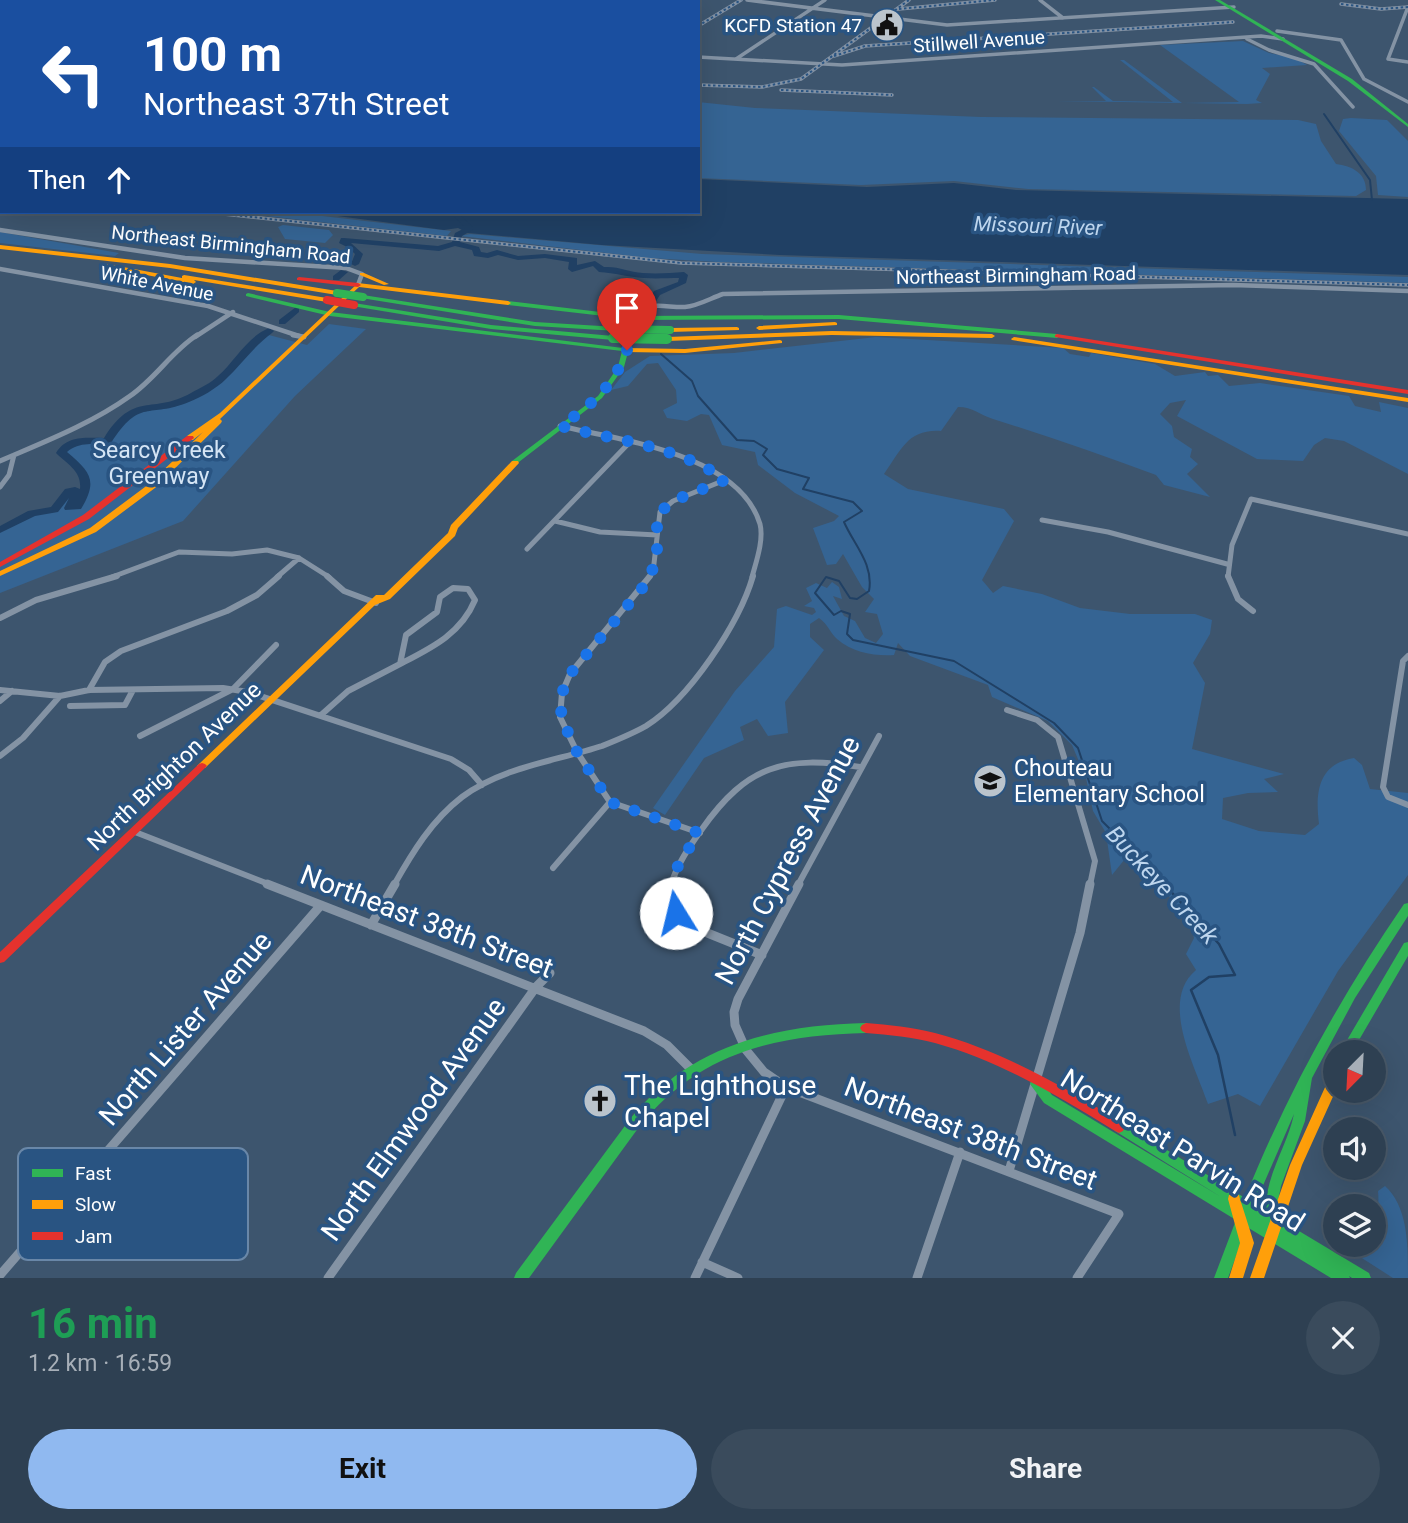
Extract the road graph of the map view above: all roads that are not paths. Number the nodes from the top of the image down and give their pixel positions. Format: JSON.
{"nodes":[{"id":1,"x":747,"y":0,"type":"edge"},
{"id":2,"x":825,"y":0,"type":"edge"},
{"id":3,"x":1040,"y":0,"type":"edge"},
{"id":4,"x":1226,"y":4,"type":"edge"},
{"id":5,"x":1408,"y":7,"type":"edge"},
{"id":6,"x":811,"y":9,"type":"junction"},
{"id":7,"x":1063,"y":18,"type":"junction"},
{"id":8,"x":1279,"y":36,"type":"junction"},
{"id":9,"x":1245,"y":38,"type":"junction"},
{"id":10,"x":700,"y":57,"type":"edge"},
{"id":11,"x":735,"y":60,"type":"junction"},
{"id":12,"x":1408,"y":62,"type":"edge"},
{"id":13,"x":1382,"y":101,"type":"junction"},
{"id":14,"x":1408,"y":102,"type":"edge"},
{"id":15,"x":1353,"y":107,"type":"dead end"},
{"id":16,"x":1408,"y":121,"type":"edge"},
{"id":17,"x":1408,"y":126,"type":"edge"},
{"id":18,"x":0,"y":230,"type":"edge"},
{"id":19,"x":0,"y":247,"type":"edge"},
{"id":20,"x":0,"y":254,"type":"edge"},
{"id":21,"x":0,"y":269,"type":"edge"},
{"id":22,"x":360,"y":288,"type":"junction"},
{"id":23,"x":1408,"y":290,"type":"edge"},
{"id":24,"x":332,"y":306,"type":"junction"},
{"id":25,"x":233,"y":312,"type":"junction"},
{"id":26,"x":633,"y":321,"type":"junction"},
{"id":27,"x":955,"y":325,"type":"junction"},
{"id":28,"x":892,"y":333,"type":"junction"},
{"id":29,"x":669,"y":335,"type":"junction"},
{"id":30,"x":304,"y":337,"type":"junction"},
{"id":31,"x":627,"y":350,"type":"junction"},
{"id":32,"x":1354,"y":388,"type":"junction"},
{"id":33,"x":1408,"y":390,"type":"edge"},
{"id":34,"x":1408,"y":402,"type":"edge"},
{"id":35,"x":222,"y":414,"type":"junction"},
{"id":36,"x":560,"y":426,"type":"junction"},
{"id":37,"x":629,"y":443,"type":"junction"},
{"id":38,"x":15,"y":455,"type":"junction"},
{"id":39,"x":0,"y":461,"type":"edge"},
{"id":40,"x":725,"y":480,"type":"junction"},
{"id":41,"x":0,"y":487,"type":"edge"},
{"id":42,"x":1042,"y":520,"type":"dead end"},
{"id":43,"x":555,"y":521,"type":"junction"},
{"id":44,"x":1408,"y":534,"type":"edge"},
{"id":45,"x":657,"y":535,"type":"junction"},
{"id":46,"x":527,"y":549,"type":"dead end"},
{"id":47,"x":299,"y":558,"type":"junction"},
{"id":48,"x":1227,"y":564,"type":"junction"},
{"id":49,"x":0,"y":565,"type":"edge"},
{"id":50,"x":0,"y":574,"type":"edge"},
{"id":51,"x":376,"y":603,"type":"junction"},
{"id":52,"x":1253,"y":611,"type":"dead end"},
{"id":53,"x":0,"y":618,"type":"edge"},
{"id":54,"x":276,"y":645,"type":"dead end"},
{"id":55,"x":1407,"y":656,"type":"edge"},
{"id":56,"x":400,"y":664,"type":"junction"},
{"id":57,"x":233,"y":689,"type":"junction"},
{"id":58,"x":0,"y":690,"type":"edge"},
{"id":59,"x":89,"y":690,"type":"junction"},
{"id":60,"x":133,"y":690,"type":"junction"},
{"id":61,"x":12,"y":691,"type":"junction"},
{"id":62,"x":60,"y":696,"type":"junction"},
{"id":63,"x":275,"y":699,"type":"junction"},
{"id":64,"x":0,"y":701,"type":"edge"},
{"id":65,"x":70,"y":706,"type":"dead end"},
{"id":66,"x":1007,"y":710,"type":"dead end"},
{"id":67,"x":321,"y":715,"type":"junction"},
{"id":68,"x":141,"y":736,"type":"dead end"},
{"id":69,"x":879,"y":736,"type":"dead end"},
{"id":70,"x":577,"y":752,"type":"junction"},
{"id":71,"x":0,"y":756,"type":"edge"},
{"id":72,"x":860,"y":766,"type":"junction"},
{"id":73,"x":482,"y":785,"type":"junction"},
{"id":74,"x":610,"y":802,"type":"junction"},
{"id":75,"x":1408,"y":805,"type":"edge"},
{"id":76,"x":135,"y":832,"type":"junction"},
{"id":77,"x":699,"y":833,"type":"junction"},
{"id":78,"x":553,"y":868,"type":"dead end"},
{"id":79,"x":321,"y":905,"type":"junction"},
{"id":80,"x":1408,"y":907,"type":"edge"},
{"id":81,"x":371,"y":925,"type":"junction"},
{"id":82,"x":1408,"y":946,"type":"edge"},
{"id":83,"x":762,"y":955,"type":"junction"},
{"id":84,"x":0,"y":959,"type":"edge"},
{"id":85,"x":550,"y":974,"type":"dead end"},
{"id":86,"x":536,"y":987,"type":"junction"},
{"id":87,"x":1353,"y":1040,"type":"edge"},
{"id":88,"x":744,"y":1044,"type":"junction"},
{"id":89,"x":692,"y":1070,"type":"junction"},
{"id":90,"x":1307,"y":1072,"type":"junction"},
{"id":91,"x":1035,"y":1083,"type":"junction"},
{"id":92,"x":786,"y":1087,"type":"junction"},
{"id":93,"x":1324,"y":1103,"type":"edge"},
{"id":94,"x":110,"y":1148,"type":"edge"},
{"id":95,"x":960,"y":1152,"type":"junction"},
{"id":96,"x":1009,"y":1171,"type":"junction"},
{"id":97,"x":1243,"y":1212,"type":"junction"},
{"id":98,"x":1273,"y":1230,"type":"junction"},
{"id":99,"x":18,"y":1254,"type":"edge"},
{"id":100,"x":702,"y":1262,"type":"junction"},
{"id":101,"x":0,"y":1275,"type":"edge"},
{"id":102,"x":328,"y":1278,"type":"edge"},
{"id":103,"x":521,"y":1278,"type":"edge"},
{"id":104,"x":695,"y":1278,"type":"edge"},
{"id":105,"x":738,"y":1278,"type":"edge"},
{"id":106,"x":917,"y":1278,"type":"edge"},
{"id":107,"x":1077,"y":1278,"type":"edge"},
{"id":108,"x":1221,"y":1278,"type":"edge"},
{"id":109,"x":1236,"y":1278,"type":"edge"},
{"id":110,"x":1257,"y":1278,"type":"edge"},
{"id":111,"x":1343,"y":1278,"type":"edge"},
{"id":112,"x":1364,"y":1278,"type":"edge"}],
"edges":[{"from":1,"to":6,"type":"street"},
{"from":2,"to":6,"type":"street"},
{"from":3,"to":7,"type":"street"},
{"from":4,"to":7,"type":"street"},
{"from":4,"to":8,"type":"main road"},
{"from":5,"to":12,"type":"street"},
{"from":6,"to":7,"type":"street"},
{"from":6,"to":11,"type":"street"},
{"from":8,"to":9,"type":"street","name":"Stillwell Avenue"},
{"from":8,"to":13,"type":"main road"},
{"from":8,"to":14,"type":"street","name":"Stillwell Avenue"},
{"from":9,"to":11,"type":"street","name":"Stillwell Avenue"},
{"from":9,"to":15,"type":"street"},
{"from":10,"to":11,"type":"street","name":"Stillwell Avenue"},
{"from":13,"to":16,"type":"main road"},
{"from":13,"to":17,"type":"main road"},
{"from":18,"to":22,"type":"street","name":"Northeast Birmingham Road"},
{"from":19,"to":24,"type":"main road"},
{"from":20,"to":24,"type":"main road"},
{"from":21,"to":25,"type":"street","name":"White Avenue"},
{"from":22,"to":24,"type":"main road","bridge":true},
{"from":22,"to":24,"type":"main road"},
{"from":22,"to":26,"type":"main road"},
{"from":22,"to":29,"type":"main road","bridge":true},
{"from":23,"to":26,"type":"street","name":"Northeast Birmingham Road"},
{"from":24,"to":30,"type":"main road"},
{"from":24,"to":31,"type":"main road"},
{"from":25,"to":30,"type":"street","name":"White Avenue"},
{"from":25,"to":38,"type":"street"},
{"from":26,"to":27,"type":"main road"},
{"from":26,"to":31,"type":"main road","name":"North Brighton Avenue"},
{"from":27,"to":29,"type":"main road"},
{"from":27,"to":32,"type":"main road"},
{"from":28,"to":29,"type":"main road"},
{"from":28,"to":31,"type":"main road"},
{"from":28,"to":32,"type":"main road"},
{"from":30,"to":35,"type":"main road"},
{"from":31,"to":36,"type":"main road","name":"North Brighton Avenue"},
{"from":32,"to":33,"type":"main road"},
{"from":32,"to":34,"type":"main road"},
{"from":35,"to":49,"type":"main road"},
{"from":35,"to":50,"type":"main road"},
{"from":36,"to":37,"type":"street"},
{"from":36,"to":51,"type":"main road","name":"North Brighton Avenue"},
{"from":37,"to":40,"type":"street"},
{"from":37,"to":43,"type":"street"},
{"from":38,"to":39,"type":"street"},
{"from":38,"to":41,"type":"street"},
{"from":40,"to":45,"type":"street"},
{"from":40,"to":70,"type":"street"},
{"from":42,"to":48,"type":"street"},
{"from":43,"to":45,"type":"street"},
{"from":43,"to":46,"type":"street"},
{"from":44,"to":48,"type":"street"},
{"from":45,"to":70,"type":"street"},
{"from":47,"to":51,"type":"street"},
{"from":47,"to":53,"type":"street"},
{"from":47,"to":59,"type":"street"},
{"from":48,"to":52,"type":"street"},
{"from":51,"to":63,"type":"main road","name":"North Brighton Avenue"},
{"from":54,"to":57,"type":"street"},
{"from":55,"to":75,"type":"street"},
{"from":56,"to":56,"type":"street"},
{"from":56,"to":67,"type":"street"},
{"from":57,"to":60,"type":"street"},
{"from":57,"to":63,"type":"street"},
{"from":57,"to":68,"type":"street"},
{"from":58,"to":61,"type":"street"},
{"from":59,"to":60,"type":"street"},
{"from":59,"to":62,"type":"street"},
{"from":60,"to":65,"type":"street"},
{"from":61,"to":62,"type":"street"},
{"from":61,"to":64,"type":"street"},
{"from":62,"to":71,"type":"street"},
{"from":63,"to":67,"type":"street"},
{"from":63,"to":76,"type":"main road","name":"North Brighton Avenue"},
{"from":66,"to":91,"type":"street"},
{"from":67,"to":73,"type":"street"},
{"from":69,"to":72,"type":"street","name":"North Cypress Avenue"},
{"from":70,"to":73,"type":"street"},
{"from":70,"to":74,"type":"street"},
{"from":72,"to":77,"type":"street"},
{"from":72,"to":83,"type":"street","name":"North Cypress Avenue"},
{"from":73,"to":81,"type":"street"},
{"from":74,"to":77,"type":"street"},
{"from":74,"to":78,"type":"street"},
{"from":76,"to":79,"type":"street","name":"Northeast 38th Street"},
{"from":76,"to":84,"type":"main road","name":"North Brighton Avenue"},
{"from":77,"to":83,"type":"street"},
{"from":79,"to":81,"type":"street","name":"Northeast 38th Street"},
{"from":79,"to":94,"type":"street","name":"North Lister Avenue"},
{"from":80,"to":90,"type":"main road"},
{"from":81,"to":86,"type":"street","name":"Northeast 38th Street"},
{"from":82,"to":87,"type":"main road"},
{"from":83,"to":88,"type":"street","name":"North Cypress Avenue"},
{"from":85,"to":86,"type":"street","name":"North Elmwood Avenue"},
{"from":86,"to":89,"type":"street","name":"Northeast 38th Street"},
{"from":86,"to":102,"type":"street","name":"North Elmwood Avenue"},
{"from":88,"to":89,"type":"main road","name":"Northeast Parvin Road"},
{"from":88,"to":91,"type":"main road","name":"Northeast Parvin Road"},
{"from":88,"to":92,"type":"street","name":"Northeast 38th Street"},
{"from":89,"to":103,"type":"main road","name":"Northeast Parvin Road"},
{"from":90,"to":97,"type":"main road"},
{"from":90,"to":98,"type":"main road"},
{"from":91,"to":96,"type":"street"},
{"from":91,"to":97,"type":"main road","name":"Northeast Parvin Road"},
{"from":91,"to":97,"type":"main road","name":"Northeast Parvin Road"},
{"from":92,"to":95,"type":"street","name":"Northeast 38th Street"},
{"from":92,"to":100,"type":"street"},
{"from":93,"to":98,"type":"main road"},
{"from":95,"to":96,"type":"street","name":"Northeast 38th Street"},
{"from":95,"to":106,"type":"street"},
{"from":96,"to":107,"type":"street","name":"Northeast 38th Street"},
{"from":97,"to":98,"type":"main road","name":"Northeast Parvin Road"},
{"from":97,"to":108,"type":"main road"},
{"from":97,"to":109,"type":"main road"},
{"from":98,"to":110,"type":"main road"},
{"from":98,"to":111,"type":"main road","name":"Northeast Parvin Road"},
{"from":98,"to":112,"type":"main road","name":"Northeast Parvin Road"},
{"from":99,"to":101,"type":"street","name":"North Lister Avenue"},
{"from":100,"to":104,"type":"street"},
{"from":100,"to":105,"type":"street"}]}
